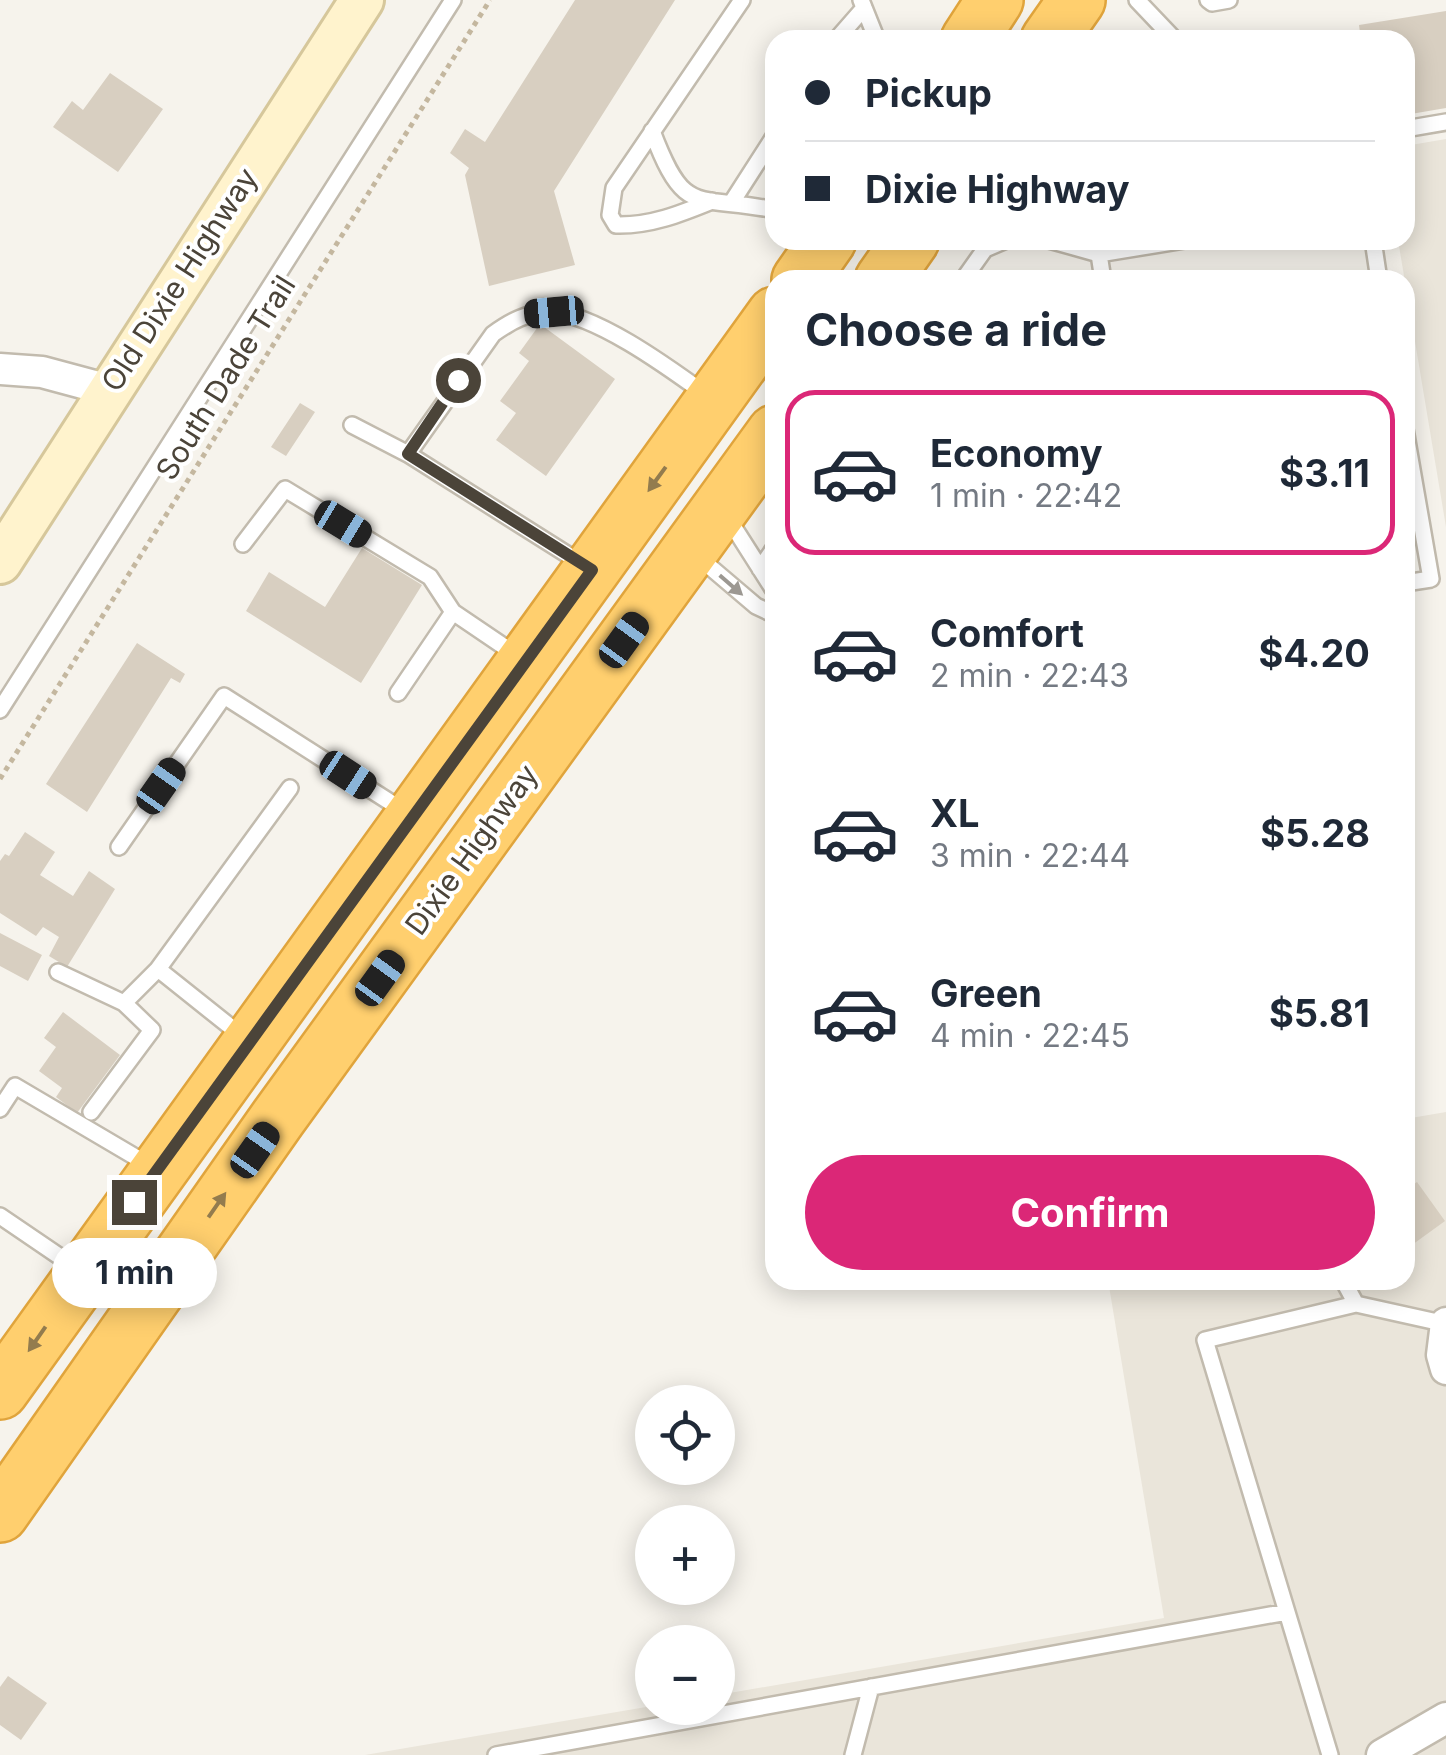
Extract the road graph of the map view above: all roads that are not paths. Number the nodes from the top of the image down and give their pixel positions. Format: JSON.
{"nodes":[{"id":1,"x":362,"y":0,"type":"edge"},
{"id":2,"x":453,"y":0,"type":"edge"},
{"id":3,"x":742,"y":0,"type":"edge"},
{"id":4,"x":995,"y":0,"type":"edge"},
{"id":5,"x":1076,"y":0,"type":"edge"},
{"id":6,"x":1138,"y":0,"type":"edge"},
{"id":7,"x":1208,"y":0,"type":"edge"},
{"id":8,"x":1229,"y":0,"type":"edge"},
{"id":9,"x":862,"y":4,"type":"edge"},
{"id":10,"x":843,"y":30,"type":"edge"},
{"id":11,"x":873,"y":30,"type":"edge"},
{"id":12,"x":976,"y":30,"type":"edge"},
{"id":13,"x":1056,"y":30,"type":"edge"},
{"id":14,"x":1165,"y":30,"type":"edge"},
{"id":15,"x":1446,"y":122,"type":"edge"},
{"id":16,"x":1415,"y":127,"type":"edge"},
{"id":17,"x":652,"y":131,"type":"junction"},
{"id":18,"x":765,"y":151,"type":"edge"},
{"id":19,"x":712,"y":201,"type":"junction"},
{"id":20,"x":732,"y":202,"type":"junction"},
{"id":21,"x":765,"y":208,"type":"edge"},
{"id":22,"x":1084,"y":250,"type":"edge"},
{"id":23,"x":1123,"y":250,"type":"edge"},
{"id":24,"x":1098,"y":254,"type":"junction"},
{"id":25,"x":1101,"y":270,"type":"edge"},
{"id":26,"x":765,"y":328,"type":"edge"},
{"id":27,"x":0,"y":369,"type":"edge"},
{"id":28,"x":765,"y":384,"type":"edge"},
{"id":29,"x":109,"y":390,"type":"junction"},
{"id":30,"x":714,"y":400,"type":"junction"},
{"id":31,"x":352,"y":425,"type":"dead end"},
{"id":32,"x":765,"y":447,"type":"edge"},
{"id":33,"x":408,"y":454,"type":"junction"},
{"id":34,"x":1415,"y":489,"type":"edge"},
{"id":35,"x":706,"y":528,"type":"junction"},
{"id":36,"x":243,"y":544,"type":"dead end"},
{"id":37,"x":0,"y":562,"type":"edge"},
{"id":38,"x":765,"y":562,"type":"edge"},
{"id":39,"x":760,"y":569,"type":"junction"},
{"id":40,"x":592,"y":570,"type":"junction"},
{"id":41,"x":765,"y":577,"type":"edge"},
{"id":42,"x":1415,"y":581,"type":"edge"},
{"id":43,"x":765,"y":610,"type":"edge"},
{"id":44,"x":453,"y":612,"type":"junction"},
{"id":45,"x":525,"y":662,"type":"junction"},
{"id":46,"x":398,"y":693,"type":"dead end"},
{"id":47,"x":0,"y":710,"type":"edge"},
{"id":48,"x":290,"y":788,"type":"dead end"},
{"id":49,"x":412,"y":816,"type":"junction"},
{"id":50,"x":119,"y":847,"type":"dead end"},
{"id":51,"x":400,"y":950,"type":"junction"},
{"id":52,"x":158,"y":970,"type":"junction"},
{"id":53,"x":58,"y":972,"type":"dead end"},
{"id":54,"x":124,"y":1003,"type":"junction"},
{"id":55,"x":249,"y":1042,"type":"junction"},
{"id":56,"x":0,"y":1109,"type":"edge"},
{"id":57,"x":91,"y":1112,"type":"dead end"},
{"id":58,"x":157,"y":1169,"type":"junction"},
{"id":59,"x":0,"y":1216,"type":"edge"},
{"id":60,"x":83,"y":1273,"type":"junction"},
{"id":61,"x":1348,"y":1290,"type":"edge"},
{"id":62,"x":1356,"y":1304,"type":"junction"},
{"id":63,"x":1446,"y":1324,"type":"edge"},
{"id":64,"x":1446,"y":1369,"type":"edge"},
{"id":65,"x":0,"y":1391,"type":"edge"},
{"id":66,"x":0,"y":1514,"type":"edge"},
{"id":67,"x":1287,"y":1612,"type":"junction"},
{"id":68,"x":871,"y":1687,"type":"junction"},
{"id":69,"x":1446,"y":1718,"type":"edge"},
{"id":70,"x":496,"y":1755,"type":"edge"},
{"id":71,"x":852,"y":1755,"type":"edge"},
{"id":72,"x":1330,"y":1755,"type":"edge"},
{"id":73,"x":1382,"y":1755,"type":"edge"}],
"edges":[{"from":1,"to":29,"type":"street","name":"Old Dixie Highway"},
{"from":2,"to":47,"type":"lane"},
{"from":3,"to":17,"type":"lane"},
{"from":4,"to":12,"type":"highway"},
{"from":5,"to":13,"type":"highway"},
{"from":6,"to":14,"type":"lane"},
{"from":7,"to":8,"type":"lane"},
{"from":9,"to":10,"type":"lane"},
{"from":9,"to":11,"type":"lane"},
{"from":15,"to":16,"type":"lane"},
{"from":17,"to":19,"type":"lane"},
{"from":17,"to":19,"type":"lane"},
{"from":18,"to":20,"type":"lane"},
{"from":19,"to":20,"type":"lane"},
{"from":20,"to":21,"type":"lane"},
{"from":22,"to":24,"type":"lane"},
{"from":23,"to":24,"type":"lane"},
{"from":24,"to":25,"type":"lane"},
{"from":26,"to":30,"type":"highway"},
{"from":27,"to":29,"type":"street"},
{"from":28,"to":35,"type":"highway"},
{"from":29,"to":37,"type":"street","name":"Old Dixie Highway"},
{"from":30,"to":33,"type":"lane"},
{"from":30,"to":40,"type":"highway","one_way":true},
{"from":31,"to":33,"type":"lane"},
{"from":32,"to":35,"type":"highway","name":"Dixie Highway"},
{"from":33,"to":40,"type":"lane"},
{"from":34,"to":42,"type":"lane"},
{"from":35,"to":39,"type":"lane"},
{"from":35,"to":43,"type":"lane","one_way":true},
{"from":35,"to":51,"type":"highway","name":"Dixie Highway"},
{"from":36,"to":44,"type":"lane"},
{"from":38,"to":39,"type":"lane"},
{"from":39,"to":41,"type":"lane"},
{"from":40,"to":45,"type":"highway"},
{"from":40,"to":51,"type":"highway"},
{"from":44,"to":45,"type":"lane"},
{"from":44,"to":46,"type":"lane"},
{"from":45,"to":49,"type":"highway"},
{"from":48,"to":52,"type":"lane"},
{"from":49,"to":50,"type":"lane"},
{"from":49,"to":55,"type":"highway"},
{"from":66,"to":51,"type":"highway","name":"Dixie Highway","one_way":true},
{"from":52,"to":54,"type":"lane"},
{"from":52,"to":55,"type":"lane"},
{"from":53,"to":54,"type":"lane"},
{"from":54,"to":57,"type":"lane"},
{"from":55,"to":58,"type":"highway"},
{"from":56,"to":58,"type":"lane"},
{"from":58,"to":60,"type":"highway"},
{"from":59,"to":60,"type":"lane"},
{"from":60,"to":65,"type":"highway","one_way":true},
{"from":61,"to":62,"type":"lane"},
{"from":62,"to":63,"type":"lane"},
{"from":62,"to":67,"type":"lane"},
{"from":63,"to":64,"type":"street"},
{"from":67,"to":68,"type":"lane"},
{"from":67,"to":72,"type":"lane"},
{"from":68,"to":70,"type":"lane"},
{"from":68,"to":71,"type":"lane"},
{"from":69,"to":73,"type":"street"}]}
